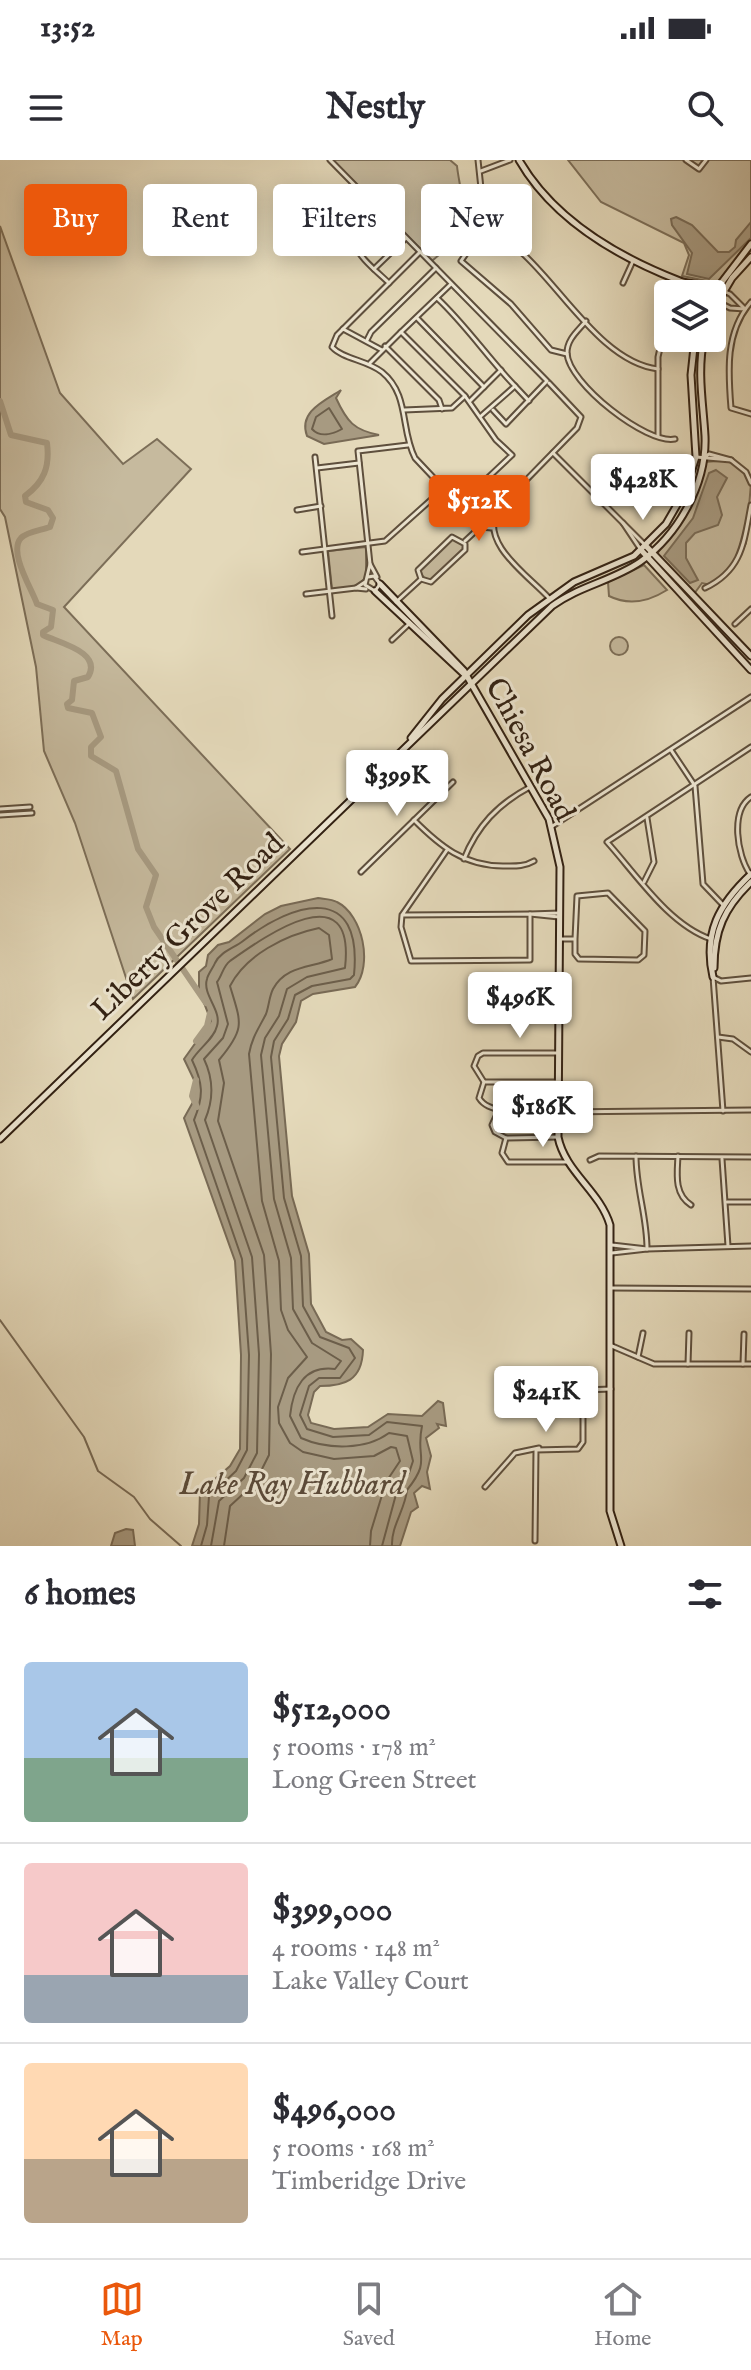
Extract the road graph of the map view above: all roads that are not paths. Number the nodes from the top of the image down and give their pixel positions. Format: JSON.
{"nodes":[{"id":1,"x":478,"y":160,"type":"edge"},
{"id":2,"x":510,"y":160,"type":"edge"},
{"id":3,"x":519,"y":160,"type":"edge"},
{"id":4,"x":686,"y":160,"type":"edge"},
{"id":5,"x":706,"y":160,"type":"edge"},
{"id":6,"x":331,"y":161,"type":"edge"},
{"id":7,"x":481,"y":171,"type":"junction"},
{"id":8,"x":353,"y":184,"type":"edge"},
{"id":9,"x":482,"y":184,"type":"edge"},
{"id":10,"x":406,"y":238,"type":"joint"},
{"id":11,"x":751,"y":244,"type":"edge"},
{"id":12,"x":420,"y":253,"type":"junction"},
{"id":13,"x":360,"y":256,"type":"edge"},
{"id":14,"x":464,"y":256,"type":"edge"},
{"id":15,"x":527,"y":256,"type":"edge"},
{"id":16,"x":751,"y":257,"type":"edge"},
{"id":17,"x":635,"y":259,"type":"junction"},
{"id":18,"x":436,"y":268,"type":"junction"},
{"id":19,"x":374,"y":269,"type":"junction"},
{"id":20,"x":678,"y":280,"type":"edge"},
{"id":21,"x":722,"y":280,"type":"edge"},
{"id":22,"x":389,"y":283,"type":"junction"},
{"id":23,"x":452,"y":283,"type":"junction"},
{"id":24,"x":623,"y":283,"type":"dead end"},
{"id":25,"x":726,"y":288,"type":"edge"},
{"id":26,"x":726,"y":293,"type":"edge"},
{"id":27,"x":437,"y":298,"type":"junction"},
{"id":28,"x":751,"y":302,"type":"edge"},
{"id":29,"x":726,"y":303,"type":"edge"},
{"id":30,"x":745,"y":309,"type":"junction"},
{"id":31,"x":416,"y":317,"type":"junction"},
{"id":32,"x":586,"y":321,"type":"junction"},
{"id":33,"x":343,"y":329,"type":"junction"},
{"id":34,"x":401,"y":332,"type":"junction"},
{"id":35,"x":367,"y":340,"type":"junction"},
{"id":36,"x":384,"y":348,"type":"junction"},
{"id":37,"x":661,"y":352,"type":"edge"},
{"id":38,"x":693,"y":352,"type":"edge"},
{"id":39,"x":702,"y":352,"type":"edge"},
{"id":40,"x":567,"y":354,"type":"junction"},
{"id":41,"x":370,"y":363,"type":"junction"},
{"id":42,"x":658,"y":369,"type":"junction"},
{"id":43,"x":501,"y":370,"type":"junction"},
{"id":44,"x":548,"y":382,"type":"junction"},
{"id":45,"x":515,"y":386,"type":"junction"},
{"id":46,"x":484,"y":387,"type":"junction"},
{"id":47,"x":465,"y":396,"type":"junction"},
{"id":48,"x":470,"y":401,"type":"junction"},
{"id":49,"x":529,"y":401,"type":"junction"},
{"id":50,"x":442,"y":409,"type":"junction"},
{"id":51,"x":404,"y":410,"type":"junction"},
{"id":52,"x":493,"y":410,"type":"junction"},
{"id":53,"x":751,"y":414,"type":"edge"},
{"id":54,"x":481,"y":416,"type":"junction"},
{"id":55,"x":658,"y":437,"type":"junction"},
{"id":56,"x":675,"y":439,"type":"dead end"},
{"id":57,"x":408,"y":445,"type":"junction"},
{"id":58,"x":553,"y":453,"type":"junction"},
{"id":59,"x":315,"y":457,"type":"dead end"},
{"id":60,"x":696,"y":457,"type":"junction"},
{"id":61,"x":703,"y":458,"type":"junction"},
{"id":62,"x":359,"y":463,"type":"junction"},
{"id":63,"x":317,"y":468,"type":"junction"},
{"id":64,"x":751,"y":483,"type":"edge"},
{"id":65,"x":443,"y":489,"type":"junction"},
{"id":66,"x":459,"y":505,"type":"junction"},
{"id":67,"x":751,"y":505,"type":"edge"},
{"id":68,"x":321,"y":506,"type":"junction"},
{"id":69,"x":297,"y":510,"type":"dead end"},
{"id":70,"x":480,"y":527,"type":"junction"},
{"id":71,"x":492,"y":528,"type":"junction"},
{"id":72,"x":464,"y":542,"type":"junction"},
{"id":73,"x":367,"y":546,"type":"junction"},
{"id":74,"x":644,"y":548,"type":"junction"},
{"id":75,"x":326,"y":550,"type":"junction"},
{"id":76,"x":744,"y":550,"type":"junction"},
{"id":77,"x":302,"y":552,"type":"dead end"},
{"id":78,"x":751,"y":552,"type":"edge"},
{"id":79,"x":649,"y":555,"type":"junction"},
{"id":80,"x":370,"y":564,"type":"junction"},
{"id":81,"x":421,"y":579,"type":"junction"},
{"id":82,"x":366,"y":580,"type":"junction"},
{"id":83,"x":378,"y":581,"type":"junction"},
{"id":84,"x":356,"y":588,"type":"junction"},
{"id":85,"x":705,"y":588,"type":"dead end"},
{"id":86,"x":368,"y":589,"type":"junction"},
{"id":87,"x":330,"y":591,"type":"junction"},
{"id":88,"x":375,"y":591,"type":"junction"},
{"id":89,"x":306,"y":594,"type":"dead end"},
{"id":90,"x":549,"y":597,"type":"junction"},
{"id":91,"x":395,"y":603,"type":"junction"},
{"id":92,"x":554,"y":604,"type":"junction"},
{"id":93,"x":751,"y":609,"type":"edge"},
{"id":94,"x":332,"y":616,"type":"dead end"},
{"id":95,"x":412,"y":621,"type":"junction"},
{"id":96,"x":735,"y":624,"type":"dead end"},
{"id":97,"x":727,"y":632,"type":"junction"},
{"id":98,"x":722,"y":639,"type":"junction"},
{"id":99,"x":392,"y":640,"type":"dead end"},
{"id":100,"x":751,"y":656,"type":"edge"},
{"id":101,"x":751,"y":670,"type":"edge"},
{"id":102,"x":466,"y":675,"type":"junction"},
{"id":103,"x":471,"y":682,"type":"junction"},
{"id":104,"x":751,"y":697,"type":"edge"},
{"id":105,"x":405,"y":746,"type":"junction"},
{"id":106,"x":751,"y":747,"type":"edge"},
{"id":107,"x":671,"y":750,"type":"junction"},
{"id":108,"x":453,"y":782,"type":"dead end"},
{"id":109,"x":695,"y":786,"type":"junction"},
{"id":110,"x":531,"y":787,"type":"junction"},
{"id":111,"x":751,"y":797,"type":"edge"},
{"id":112,"x":30,"y":807,"type":"dead end"},
{"id":113,"x":0,"y":809,"type":"edge"},
{"id":114,"x":32,"y":813,"type":"dead end"},
{"id":115,"x":0,"y":815,"type":"edge"},
{"id":116,"x":646,"y":817,"type":"junction"},
{"id":117,"x":414,"y":820,"type":"junction"},
{"id":118,"x":551,"y":827,"type":"junction"},
{"id":119,"x":447,"y":850,"type":"junction"},
{"id":120,"x":464,"y":859,"type":"junction"},
{"id":121,"x":534,"y":861,"type":"dead end"},
{"id":122,"x":361,"y":872,"type":"dead end"},
{"id":123,"x":751,"y":875,"type":"edge"},
{"id":124,"x":644,"y":882,"type":"junction"},
{"id":125,"x":751,"y":882,"type":"edge"},
{"id":126,"x":725,"y":906,"type":"junction"},
{"id":127,"x":530,"y":914,"type":"junction"},
{"id":128,"x":402,"y":915,"type":"junction"},
{"id":129,"x":560,"y":915,"type":"junction"},
{"id":130,"x":559,"y":939,"type":"junction"},
{"id":131,"x":575,"y":939,"type":"junction"},
{"id":132,"x":712,"y":939,"type":"junction"},
{"id":133,"x":713,"y":977,"type":"junction"},
{"id":134,"x":751,"y":978,"type":"edge"},
{"id":135,"x":718,"y":1037,"type":"junction"},
{"id":136,"x":751,"y":1052,"type":"edge"},
{"id":137,"x":558,"y":1053,"type":"junction"},
{"id":138,"x":487,"y":1082,"type":"junction"},
{"id":139,"x":557,"y":1082,"type":"junction"},
{"id":140,"x":499,"y":1109,"type":"junction"},
{"id":141,"x":557,"y":1110,"type":"junction"},
{"id":142,"x":751,"y":1110,"type":"edge"},
{"id":143,"x":723,"y":1111,"type":"junction"},
{"id":144,"x":558,"y":1137,"type":"junction"},
{"id":145,"x":506,"y":1138,"type":"junction"},
{"id":146,"x":0,"y":1139,"type":"edge"},
{"id":147,"x":636,"y":1156,"type":"junction"},
{"id":148,"x":678,"y":1156,"type":"junction"},
{"id":149,"x":751,"y":1157,"type":"edge"},
{"id":150,"x":722,"y":1159,"type":"junction"},
{"id":151,"x":590,"y":1160,"type":"dead end"},
{"id":152,"x":569,"y":1162,"type":"junction"},
{"id":153,"x":727,"y":1202,"type":"junction"},
{"id":154,"x":751,"y":1202,"type":"edge"},
{"id":155,"x":691,"y":1205,"type":"dead end"},
{"id":156,"x":612,"y":1245,"type":"junction"},
{"id":157,"x":728,"y":1246,"type":"junction"},
{"id":158,"x":751,"y":1246,"type":"edge"},
{"id":159,"x":647,"y":1249,"type":"junction"},
{"id":160,"x":612,"y":1253,"type":"junction"},
{"id":161,"x":612,"y":1288,"type":"junction"},
{"id":162,"x":751,"y":1289,"type":"edge"},
{"id":163,"x":643,"y":1333,"type":"dead end"},
{"id":164,"x":689,"y":1333,"type":"dead end"},
{"id":165,"x":744,"y":1334,"type":"dead end"},
{"id":166,"x":612,"y":1346,"type":"junction"},
{"id":167,"x":640,"y":1358,"type":"junction"},
{"id":168,"x":688,"y":1364,"type":"junction"},
{"id":169,"x":743,"y":1364,"type":"junction"},
{"id":170,"x":751,"y":1364,"type":"edge"},
{"id":171,"x":640,"y":1365,"type":"dead end"},
{"id":172,"x":611,"y":1389,"type":"junction"},
{"id":173,"x":539,"y":1448,"type":"junction"},
{"id":174,"x":485,"y":1487,"type":"dead end"},
{"id":175,"x":535,"y":1541,"type":"dead end"},
{"id":176,"x":621,"y":1546,"type":"edge"}],
"edges":[{"from":1,"to":7,"type":"street"},
{"from":2,"to":7,"type":"street"},
{"from":3,"to":17,"type":"main road"},
{"from":4,"to":5,"type":"street"},
{"from":6,"to":8,"type":"street"},
{"from":7,"to":9,"type":"street"},
{"from":10,"to":12,"type":"street"},
{"from":10,"to":19,"type":"street"},
{"from":11,"to":21,"type":"main road"},
{"from":12,"to":18,"type":"street"},
{"from":12,"to":22,"type":"street"},
{"from":13,"to":19,"type":"street"},
{"from":14,"to":40,"type":"street"},
{"from":15,"to":32,"type":"street"},
{"from":16,"to":25,"type":"main road"},
{"from":17,"to":20,"type":"main road"},
{"from":17,"to":24,"type":"street"},
{"from":18,"to":23,"type":"street"},
{"from":18,"to":35,"type":"street"},
{"from":19,"to":22,"type":"street"},
{"from":22,"to":33,"type":"street"},
{"from":23,"to":27,"type":"street"},
{"from":23,"to":44,"type":"street"},
{"from":26,"to":30,"type":"street"},
{"from":27,"to":31,"type":"street"},
{"from":27,"to":43,"type":"street"},
{"from":28,"to":30,"type":"street"},
{"from":29,"to":30,"type":"street"},
{"from":30,"to":53,"type":"street"},
{"from":31,"to":34,"type":"street"},
{"from":31,"to":46,"type":"street"},
{"from":32,"to":40,"type":"street"},
{"from":32,"to":42,"type":"street"},
{"from":33,"to":35,"type":"street"},
{"from":33,"to":41,"type":"street"},
{"from":34,"to":36,"type":"street"},
{"from":34,"to":47,"type":"street"},
{"from":35,"to":36,"type":"street"},
{"from":36,"to":41,"type":"street"},
{"from":36,"to":50,"type":"street"},
{"from":37,"to":42,"type":"street"},
{"from":38,"to":60,"type":"main road","name":"Liberty Grove Road"},
{"from":39,"to":61,"type":"main road","name":"Liberty Grove Road"},
{"from":40,"to":55,"type":"street"},
{"from":41,"to":51,"type":"street"},
{"from":42,"to":55,"type":"street"},
{"from":43,"to":45,"type":"street"},
{"from":43,"to":46,"type":"street"},
{"from":44,"to":49,"type":"street"},
{"from":44,"to":58,"type":"street"},
{"from":45,"to":49,"type":"street"},
{"from":45,"to":52,"type":"street"},
{"from":46,"to":48,"type":"street"},
{"from":47,"to":48,"type":"street"},
{"from":47,"to":50,"type":"street"},
{"from":48,"to":54,"type":"street"},
{"from":49,"to":52,"type":"street"},
{"from":50,"to":51,"type":"street"},
{"from":51,"to":57,"type":"street"},
{"from":52,"to":54,"type":"street"},
{"from":54,"to":66,"type":"street"},
{"from":55,"to":56,"type":"street"},
{"from":57,"to":62,"type":"street"},
{"from":57,"to":65,"type":"street"},
{"from":58,"to":71,"type":"street"},
{"from":58,"to":74,"type":"street"},
{"from":59,"to":63,"type":"street"},
{"from":60,"to":61,"type":"street"},
{"from":60,"to":74,"type":"main road","name":"Liberty Grove Road"},
{"from":61,"to":64,"type":"street"},
{"from":61,"to":79,"type":"main road","name":"Liberty Grove Road"},
{"from":62,"to":63,"type":"street"},
{"from":62,"to":73,"type":"street"},
{"from":63,"to":68,"type":"street"},
{"from":65,"to":66,"type":"street"},
{"from":65,"to":73,"type":"street"},
{"from":66,"to":70,"type":"street"},
{"from":67,"to":76,"type":"street"},
{"from":68,"to":69,"type":"street"},
{"from":68,"to":75,"type":"street"},
{"from":70,"to":71,"type":"street"},
{"from":70,"to":72,"type":"street"},
{"from":71,"to":90,"type":"street"},
{"from":72,"to":81,"type":"street"},
{"from":72,"to":81,"type":"street"},
{"from":73,"to":75,"type":"street"},
{"from":73,"to":80,"type":"street"},
{"from":74,"to":79,"type":"main road"},
{"from":74,"to":90,"type":"main road","name":"Liberty Grove Road"},
{"from":75,"to":77,"type":"street"},
{"from":75,"to":87,"type":"street"},
{"from":76,"to":78,"type":"street"},
{"from":76,"to":85,"type":"street"},
{"from":79,"to":92,"type":"main road","name":"Liberty Grove Road"},
{"from":79,"to":97,"type":"main road"},
{"from":79,"to":98,"type":"main road"},
{"from":80,"to":82,"type":"street"},
{"from":80,"to":83,"type":"street"},
{"from":81,"to":91,"type":"street"},
{"from":82,"to":83,"type":"street"},
{"from":82,"to":84,"type":"street"},
{"from":82,"to":86,"type":"street"},
{"from":83,"to":88,"type":"street"},
{"from":83,"to":91,"type":"main road"},
{"from":84,"to":86,"type":"street"},
{"from":84,"to":87,"type":"street"},
{"from":86,"to":88,"type":"street"},
{"from":87,"to":89,"type":"street"},
{"from":87,"to":94,"type":"street"},
{"from":88,"to":91,"type":"main road"},
{"from":90,"to":92,"type":"street"},
{"from":90,"to":102,"type":"main road","name":"Liberty Grove Road"},
{"from":91,"to":95,"type":"main road","name":"Chiesa Road"},
{"from":92,"to":103,"type":"main road","name":"Liberty Grove Road"},
{"from":93,"to":96,"type":"street"},
{"from":95,"to":99,"type":"street"},
{"from":95,"to":102,"type":"main road","name":"Chiesa Road"},
{"from":97,"to":98,"type":"main road"},
{"from":97,"to":100,"type":"main road"},
{"from":98,"to":101,"type":"main road"},
{"from":102,"to":103,"type":"main road","name":"Chiesa Road"},
{"from":102,"to":105,"type":"main road","name":"Liberty Grove Road"},
{"from":103,"to":105,"type":"main road","name":"Liberty Grove Road"},
{"from":103,"to":110,"type":"main road","name":"Chiesa Road"},
{"from":104,"to":107,"type":"street"},
{"from":105,"to":146,"type":"main road","name":"Liberty Grove Road"},
{"from":106,"to":109,"type":"street"},
{"from":107,"to":109,"type":"street"},
{"from":107,"to":118,"type":"street"},
{"from":108,"to":117,"type":"street"},
{"from":109,"to":116,"type":"street"},
{"from":109,"to":126,"type":"street"},
{"from":110,"to":118,"type":"main road","name":"Chiesa Road"},
{"from":110,"to":120,"type":"street"},
{"from":111,"to":123,"type":"street"},
{"from":112,"to":113,"type":"street"},
{"from":114,"to":115,"type":"street"},
{"from":116,"to":124,"type":"street"},
{"from":116,"to":124,"type":"street"},
{"from":117,"to":119,"type":"street"},
{"from":117,"to":122,"type":"street"},
{"from":118,"to":129,"type":"main road","name":"Chiesa Road"},
{"from":119,"to":120,"type":"street"},
{"from":119,"to":128,"type":"street"},
{"from":120,"to":121,"type":"street"},
{"from":123,"to":126,"type":"main road"},
{"from":124,"to":132,"type":"street"},
{"from":125,"to":126,"type":"main road"},
{"from":126,"to":132,"type":"main road"},
{"from":127,"to":128,"type":"street"},
{"from":127,"to":128,"type":"street"},
{"from":127,"to":129,"type":"street"},
{"from":129,"to":130,"type":"main road","name":"Chiesa Road"},
{"from":130,"to":131,"type":"street"},
{"from":130,"to":137,"type":"main road","name":"Chiesa Road"},
{"from":131,"to":131,"type":"street"},
{"from":132,"to":133,"type":"main road"},
{"from":133,"to":134,"type":"street"},
{"from":133,"to":135,"type":"street"},
{"from":135,"to":136,"type":"street"},
{"from":135,"to":143,"type":"street"},
{"from":137,"to":138,"type":"street"},
{"from":137,"to":139,"type":"main road","name":"Chiesa Road"},
{"from":138,"to":139,"type":"street"},
{"from":138,"to":140,"type":"street"},
{"from":139,"to":141,"type":"main road","name":"Chiesa Road"},
{"from":140,"to":141,"type":"street"},
{"from":140,"to":145,"type":"street"},
{"from":141,"to":143,"type":"street"},
{"from":141,"to":144,"type":"main road","name":"Chiesa Road"},
{"from":142,"to":143,"type":"street"},
{"from":144,"to":145,"type":"street"},
{"from":144,"to":152,"type":"main road","name":"Chiesa Road"},
{"from":145,"to":152,"type":"street"},
{"from":147,"to":148,"type":"street"},
{"from":147,"to":151,"type":"street"},
{"from":147,"to":159,"type":"street"},
{"from":148,"to":150,"type":"street"},
{"from":148,"to":155,"type":"street"},
{"from":149,"to":150,"type":"street"},
{"from":150,"to":153,"type":"street"},
{"from":152,"to":156,"type":"main road","name":"Chiesa Road"},
{"from":153,"to":154,"type":"street"},
{"from":153,"to":157,"type":"street"},
{"from":156,"to":159,"type":"street"},
{"from":156,"to":160,"type":"main road","name":"Chiesa Road"},
{"from":157,"to":158,"type":"street"},
{"from":157,"to":159,"type":"street"},
{"from":159,"to":160,"type":"street"},
{"from":160,"to":161,"type":"main road","name":"Chiesa Road"},
{"from":161,"to":162,"type":"street"},
{"from":161,"to":166,"type":"main road","name":"Chiesa Road"},
{"from":163,"to":167,"type":"street"},
{"from":164,"to":168,"type":"street"},
{"from":165,"to":169,"type":"street"},
{"from":166,"to":167,"type":"street"},
{"from":166,"to":172,"type":"main road","name":"Chiesa Road"},
{"from":167,"to":168,"type":"street"},
{"from":167,"to":171,"type":"street"},
{"from":168,"to":169,"type":"street"},
{"from":169,"to":170,"type":"street"},
{"from":172,"to":173,"type":"street"},
{"from":172,"to":176,"type":"main road","name":"Chiesa Road"},
{"from":173,"to":174,"type":"street"},
{"from":173,"to":175,"type":"street"}]}
